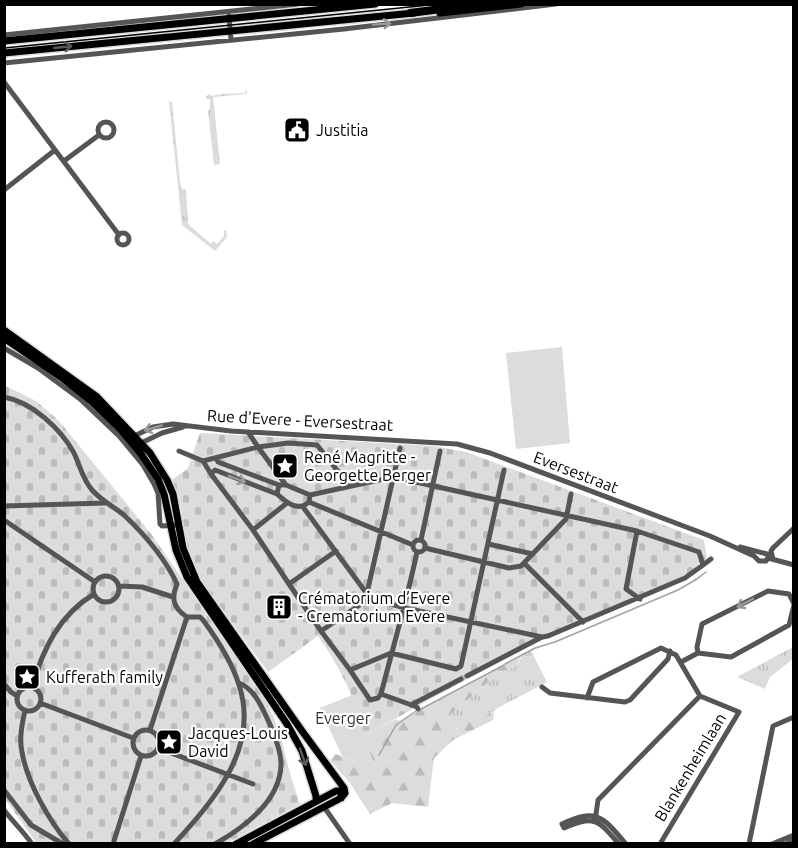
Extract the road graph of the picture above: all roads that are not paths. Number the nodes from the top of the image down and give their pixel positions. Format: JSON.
{"nodes":[{"id":1,"x":297,"y":4,"type":"edge"},
{"id":2,"x":375,"y":4,"type":"edge"},
{"id":3,"x":480,"y":4,"type":"edge"},
{"id":4,"x":522,"y":4,"type":"edge"},
{"id":5,"x":556,"y":4,"type":"edge"},
{"id":6,"x":288,"y":9,"type":"edge"},
{"id":7,"x":410,"y":12,"type":"junction"},
{"id":8,"x":229,"y":15,"type":"junction"},
{"id":9,"x":337,"y":20,"type":"junction"},
{"id":10,"x":294,"y":24,"type":"junction"},
{"id":11,"x":280,"y":26,"type":"junction"},
{"id":12,"x":260,"y":28,"type":"junction"},
{"id":13,"x":230,"y":31,"type":"junction"},
{"id":14,"x":324,"y":31,"type":"junction"},
{"id":15,"x":294,"y":33,"type":"junction"},
{"id":16,"x":4,"y":35,"type":"edge"},
{"id":17,"x":270,"y":35,"type":"junction"},
{"id":18,"x":279,"y":35,"type":"junction"},
{"id":19,"x":231,"y":40,"type":"junction"},
{"id":20,"x":4,"y":41,"type":"edge"},
{"id":21,"x":4,"y":53,"type":"edge"},
{"id":22,"x":4,"y":63,"type":"edge"},
{"id":23,"x":4,"y":82,"type":"edge"},
{"id":24,"x":99,"y":135,"type":"dead end"},
{"id":25,"x":55,"y":150,"type":"junction"},
{"id":26,"x":64,"y":161,"type":"junction"},
{"id":27,"x":4,"y":190,"type":"edge"},
{"id":28,"x":119,"y":235,"type":"dead end"},
{"id":29,"x":4,"y":330,"type":"edge"},
{"id":30,"x":4,"y":338,"type":"edge"},
{"id":31,"x":4,"y":348,"type":"edge"},
{"id":32,"x":4,"y":397,"type":"edge"},
{"id":33,"x":188,"y":426,"type":"junction"},
{"id":34,"x":248,"y":432,"type":"junction"},
{"id":35,"x":132,"y":437,"type":"junction"},
{"id":36,"x":410,"y":440,"type":"joint"},
{"id":37,"x":136,"y":447,"type":"junction"},
{"id":38,"x":258,"y":447,"type":"junction"},
{"id":39,"x":400,"y":448,"type":"dead end"},
{"id":40,"x":179,"y":451,"type":"dead end"},
{"id":41,"x":440,"y":451,"type":"dead end"},
{"id":42,"x":218,"y":460,"type":"junction"},
{"id":43,"x":203,"y":461,"type":"junction"},
{"id":44,"x":504,"y":470,"type":"dead end"},
{"id":45,"x":213,"y":472,"type":"junction"},
{"id":46,"x":393,"y":477,"type":"junction"},
{"id":47,"x":283,"y":485,"type":"junction"},
{"id":48,"x":347,"y":486,"type":"junction"},
{"id":49,"x":432,"y":486,"type":"junction"},
{"id":50,"x":277,"y":494,"type":"junction"},
{"id":51,"x":572,"y":494,"type":"dead end"},
{"id":52,"x":310,"y":495,"type":"junction"},
{"id":53,"x":498,"y":500,"type":"junction"},
{"id":54,"x":105,"y":502,"type":"junction"},
{"id":55,"x":287,"y":502,"type":"junction"},
{"id":56,"x":309,"y":502,"type":"junction"},
{"id":57,"x":4,"y":506,"type":"edge"},
{"id":58,"x":303,"y":507,"type":"junction"},
{"id":59,"x":567,"y":516,"type":"junction"},
{"id":60,"x":4,"y":520,"type":"edge"},
{"id":61,"x":175,"y":526,"type":"junction"},
{"id":62,"x":794,"y":528,"type":"edge"},
{"id":63,"x":253,"y":530,"type":"junction"},
{"id":64,"x":381,"y":531,"type":"junction"},
{"id":65,"x":637,"y":531,"type":"junction"},
{"id":66,"x":421,"y":540,"type":"junction"},
{"id":67,"x":488,"y":544,"type":"junction"},
{"id":68,"x":729,"y":544,"type":"junction"},
{"id":69,"x":413,"y":545,"type":"junction"},
{"id":70,"x":425,"y":548,"type":"junction"},
{"id":71,"x":336,"y":551,"type":"junction"},
{"id":72,"x":417,"y":552,"type":"junction"},
{"id":73,"x":533,"y":554,"type":"junction"},
{"id":74,"x":769,"y":557,"type":"junction"},
{"id":75,"x":711,"y":559,"type":"dead end"},
{"id":76,"x":485,"y":561,"type":"junction"},
{"id":77,"x":524,"y":563,"type":"junction"},
{"id":78,"x":703,"y":565,"type":"junction"},
{"id":79,"x":794,"y":565,"type":"edge"},
{"id":80,"x":95,"y":582,"type":"junction"},
{"id":81,"x":289,"y":584,"type":"junction"},
{"id":82,"x":119,"y":586,"type":"junction"},
{"id":83,"x":94,"y":594,"type":"junction"},
{"id":84,"x":368,"y":596,"type":"junction"},
{"id":85,"x":173,"y":597,"type":"junction"},
{"id":86,"x":640,"y":598,"type":"junction"},
{"id":87,"x":794,"y":604,"type":"edge"},
{"id":88,"x":405,"y":608,"type":"junction"},
{"id":89,"x":187,"y":617,"type":"junction"},
{"id":90,"x":471,"y":622,"type":"junction"},
{"id":91,"x":583,"y":622,"type":"junction"},
{"id":92,"x":321,"y":631,"type":"junction"},
{"id":93,"x":542,"y":637,"type":"junction"},
{"id":94,"x":670,"y":651,"type":"junction"},
{"id":95,"x":391,"y":653,"type":"junction"},
{"id":96,"x":698,"y":653,"type":"junction"},
{"id":97,"x":681,"y":662,"type":"junction"},
{"id":98,"x":458,"y":667,"type":"junction"},
{"id":99,"x":350,"y":670,"type":"junction"},
{"id":100,"x":464,"y":678,"type":"junction"},
{"id":101,"x":239,"y":683,"type":"junction"},
{"id":102,"x":4,"y":684,"type":"edge"},
{"id":103,"x":32,"y":687,"type":"junction"},
{"id":104,"x":542,"y":687,"type":"dead end"},
{"id":105,"x":381,"y":694,"type":"junction"},
{"id":106,"x":17,"y":696,"type":"junction"},
{"id":107,"x":700,"y":696,"type":"junction"},
{"id":108,"x":587,"y":698,"type":"junction"},
{"id":109,"x":40,"y":703,"type":"junction"},
{"id":110,"x":411,"y":705,"type":"junction"},
{"id":111,"x":418,"y":709,"type":"dead end"},
{"id":112,"x":25,"y":710,"type":"junction"},
{"id":113,"x":794,"y":717,"type":"edge"},
{"id":114,"x":150,"y":730,"type":"junction"},
{"id":115,"x":133,"y":738,"type":"junction"},
{"id":116,"x":158,"y":748,"type":"junction"},
{"id":117,"x":141,"y":756,"type":"junction"},
{"id":118,"x":229,"y":774,"type":"junction"},
{"id":119,"x":253,"y":784,"type":"dead end"},
{"id":120,"x":4,"y":790,"type":"edge"},
{"id":121,"x":341,"y":798,"type":"junction"},
{"id":122,"x":316,"y":801,"type":"junction"},
{"id":123,"x":324,"y":807,"type":"junction"},
{"id":124,"x":4,"y":810,"type":"edge"},
{"id":125,"x":302,"y":813,"type":"junction"},
{"id":126,"x":595,"y":819,"type":"junction"},
{"id":127,"x":563,"y":826,"type":"dead end"},
{"id":128,"x":262,"y":830,"type":"junction"},
{"id":129,"x":794,"y":835,"type":"edge"},
{"id":130,"x":794,"y":840,"type":"edge"},
{"id":131,"x":263,"y":841,"type":"edge"},
{"id":132,"x":32,"y":843,"type":"edge"},
{"id":133,"x":63,"y":843,"type":"edge"},
{"id":134,"x":69,"y":843,"type":"edge"},
{"id":135,"x":113,"y":843,"type":"edge"},
{"id":136,"x":174,"y":843,"type":"edge"},
{"id":137,"x":215,"y":843,"type":"edge"},
{"id":138,"x":236,"y":843,"type":"edge"},
{"id":139,"x":253,"y":843,"type":"edge"},
{"id":140,"x":350,"y":843,"type":"edge"},
{"id":141,"x":619,"y":843,"type":"edge"},
{"id":142,"x":626,"y":843,"type":"edge"},
{"id":143,"x":660,"y":843,"type":"edge"},
{"id":144,"x":749,"y":843,"type":"edge"},
{"id":145,"x":772,"y":843,"type":"edge"},
{"id":146,"x":786,"y":843,"type":"edge"}],
"edges":[{"from":1,"to":6,"type":"street"},
{"from":2,"to":6,"type":"main road"},
{"from":3,"to":7,"type":"highway"},
{"from":4,"to":7,"type":"main road"},
{"from":14,"to":5,"type":"street","one_way":true},
{"from":6,"to":8,"type":"main road"},
{"from":6,"to":10,"type":"street"},
{"from":6,"to":11,"type":"street"},
{"from":7,"to":9,"type":"main road"},
{"from":8,"to":13,"type":"street"},
{"from":8,"to":16,"type":"street"},
{"from":8,"to":20,"type":"main road"},
{"from":9,"to":10,"type":"main road"},
{"from":9,"to":14,"type":"street"},
{"from":10,"to":11,"type":"main road"},
{"from":10,"to":15,"type":"street"},
{"from":11,"to":12,"type":"main road"},
{"from":11,"to":18,"type":"street"},
{"from":12,"to":13,"type":"main road"},
{"from":12,"to":17,"type":"street"},
{"from":13,"to":19,"type":"street"},
{"from":21,"to":13,"type":"main road","one_way":true},
{"from":14,"to":15,"type":"street"},
{"from":15,"to":18,"type":"street"},
{"from":17,"to":18,"type":"street"},
{"from":17,"to":19,"type":"street"},
{"from":19,"to":22,"type":"street"},
{"from":23,"to":25,"type":"street"},
{"from":24,"to":26,"type":"street"},
{"from":25,"to":26,"type":"street"},
{"from":25,"to":27,"type":"street"},
{"from":26,"to":28,"type":"street"},
{"from":29,"to":35,"type":"main road"},
{"from":30,"to":35,"type":"main road"},
{"from":31,"to":37,"type":"street"},
{"from":32,"to":54,"type":"street"},
{"from":33,"to":34,"type":"street","name":"Rue d'Evere - Eversestraat"},
{"from":33,"to":35,"type":"street","name":"Rue d'Evere - Eversestraat","one_way":true},
{"from":33,"to":37,"type":"street","name":"Rue d'Evere - Eversestraat"},
{"from":34,"to":36,"type":"street","name":"Rue d'Evere - Eversestraat"},
{"from":34,"to":38,"type":"street"},
{"from":35,"to":37,"type":"main road"},
{"from":36,"to":68,"type":"street","name":"Eversestraat"},
{"from":37,"to":61,"type":"main road"},
{"from":37,"to":61,"type":"street"},
{"from":38,"to":42,"type":"street"},
{"from":38,"to":47,"type":"street"},
{"from":38,"to":48,"type":"street"},
{"from":39,"to":46,"type":"street"},
{"from":40,"to":43,"type":"street"},
{"from":41,"to":49,"type":"street"},
{"from":42,"to":43,"type":"street"},
{"from":42,"to":45,"type":"street"},
{"from":42,"to":47,"type":"street"},
{"from":43,"to":45,"type":"street"},
{"from":44,"to":53,"type":"street"},
{"from":45,"to":50,"type":"street","one_way":true},
{"from":45,"to":63,"type":"street"},
{"from":46,"to":48,"type":"street"},
{"from":46,"to":49,"type":"street"},
{"from":46,"to":64,"type":"street"},
{"from":47,"to":50,"type":"street"},
{"from":47,"to":52,"type":"street"},
{"from":48,"to":52,"type":"street"},
{"from":49,"to":53,"type":"street"},
{"from":49,"to":66,"type":"street"},
{"from":50,"to":55,"type":"street"},
{"from":51,"to":59,"type":"street"},
{"from":52,"to":56,"type":"street"},
{"from":53,"to":59,"type":"street"},
{"from":53,"to":67,"type":"street"},
{"from":54,"to":57,"type":"street"},
{"from":54,"to":85,"type":"street"},
{"from":55,"to":58,"type":"street"},
{"from":55,"to":63,"type":"street"},
{"from":56,"to":58,"type":"street"},
{"from":56,"to":64,"type":"street"},
{"from":58,"to":71,"type":"street"},
{"from":59,"to":65,"type":"street"},
{"from":59,"to":73,"type":"street"},
{"from":60,"to":80,"type":"street"},
{"from":61,"to":121,"type":"main road"},
{"from":61,"to":122,"type":"main road","one_way":true},
{"from":62,"to":74,"type":"street"},
{"from":63,"to":81,"type":"street"},
{"from":64,"to":69,"type":"street"},
{"from":64,"to":84,"type":"street"},
{"from":65,"to":78,"type":"street"},
{"from":65,"to":86,"type":"street"},
{"from":66,"to":69,"type":"street"},
{"from":66,"to":70,"type":"street"},
{"from":67,"to":73,"type":"street"},
{"from":67,"to":76,"type":"street"},
{"from":68,"to":74,"type":"street","name":"Eversestraat"},
{"from":68,"to":74,"type":"street","name":"Eversestraat"},
{"from":69,"to":72,"type":"street"},
{"from":70,"to":72,"type":"street"},
{"from":70,"to":76,"type":"street"},
{"from":71,"to":81,"type":"street"},
{"from":71,"to":84,"type":"street"},
{"from":72,"to":88,"type":"street"},
{"from":73,"to":77,"type":"street"},
{"from":74,"to":79,"type":"street","name":"Eversestraat"},
{"from":75,"to":78,"type":"street"},
{"from":76,"to":77,"type":"street"},
{"from":76,"to":90,"type":"street"},
{"from":77,"to":91,"type":"street"},
{"from":78,"to":86,"type":"street"},
{"from":80,"to":82,"type":"street"},
{"from":80,"to":83,"type":"street"},
{"from":81,"to":92,"type":"street"},
{"from":82,"to":83,"type":"street"},
{"from":82,"to":85,"type":"street"},
{"from":83,"to":103,"type":"street"},
{"from":84,"to":88,"type":"street"},
{"from":84,"to":92,"type":"street"},
{"from":85,"to":89,"type":"street"},
{"from":86,"to":91,"type":"street"},
{"from":87,"to":96,"type":"street"},
{"from":87,"to":96,"type":"street","one_way":true},
{"from":88,"to":90,"type":"street"},
{"from":88,"to":95,"type":"street"},
{"from":89,"to":101,"type":"street"},
{"from":89,"to":114,"type":"street"},
{"from":90,"to":93,"type":"street"},
{"from":90,"to":98,"type":"street"},
{"from":91,"to":93,"type":"street"},
{"from":92,"to":99,"type":"street"},
{"from":93,"to":100,"type":"street"},
{"from":94,"to":97,"type":"street","name":"Blankenheimlaan"},
{"from":94,"to":108,"type":"street"},
{"from":94,"to":108,"type":"street"},
{"from":95,"to":98,"type":"street"},
{"from":95,"to":99,"type":"street"},
{"from":95,"to":105,"type":"street"},
{"from":96,"to":97,"type":"street"},
{"from":97,"to":107,"type":"street","name":"Blankenheimlaan"},
{"from":98,"to":100,"type":"street"},
{"from":99,"to":105,"type":"street"},
{"from":100,"to":110,"type":"street"},
{"from":101,"to":118,"type":"street"},
{"from":101,"to":137,"type":"street"},
{"from":102,"to":106,"type":"street"},
{"from":103,"to":106,"type":"street"},
{"from":103,"to":109,"type":"street"},
{"from":104,"to":108,"type":"street"},
{"from":105,"to":110,"type":"street"},
{"from":106,"to":112,"type":"street"},
{"from":107,"to":126,"type":"street"},
{"from":107,"to":143,"type":"street","name":"Blankenheimlaan"},
{"from":109,"to":112,"type":"street"},
{"from":109,"to":115,"type":"street"},
{"from":110,"to":111,"type":"street"},
{"from":112,"to":134,"type":"street"},
{"from":113,"to":144,"type":"street"},
{"from":114,"to":115,"type":"street"},
{"from":114,"to":116,"type":"street"},
{"from":115,"to":117,"type":"street"},
{"from":116,"to":117,"type":"street"},
{"from":116,"to":118,"type":"street"},
{"from":117,"to":135,"type":"street"},
{"from":118,"to":119,"type":"street"},
{"from":118,"to":136,"type":"street"},
{"from":120,"to":133,"type":"street"},
{"from":121,"to":122,"type":"main road"},
{"from":121,"to":123,"type":"main road"},
{"from":122,"to":125,"type":"main road"},
{"from":123,"to":125,"type":"main road"},
{"from":123,"to":140,"type":"street"},
{"from":124,"to":132,"type":"street"},
{"from":125,"to":128,"type":"main road"},
{"from":125,"to":131,"type":"main road"},
{"from":126,"to":127,"type":"street"},
{"from":126,"to":141,"type":"street"},
{"from":126,"to":142,"type":"street"},
{"from":128,"to":131,"type":"street"},
{"from":128,"to":138,"type":"main road"},
{"from":129,"to":145,"type":"street"},
{"from":130,"to":146,"type":"street"},
{"from":131,"to":139,"type":"main road"}]}
